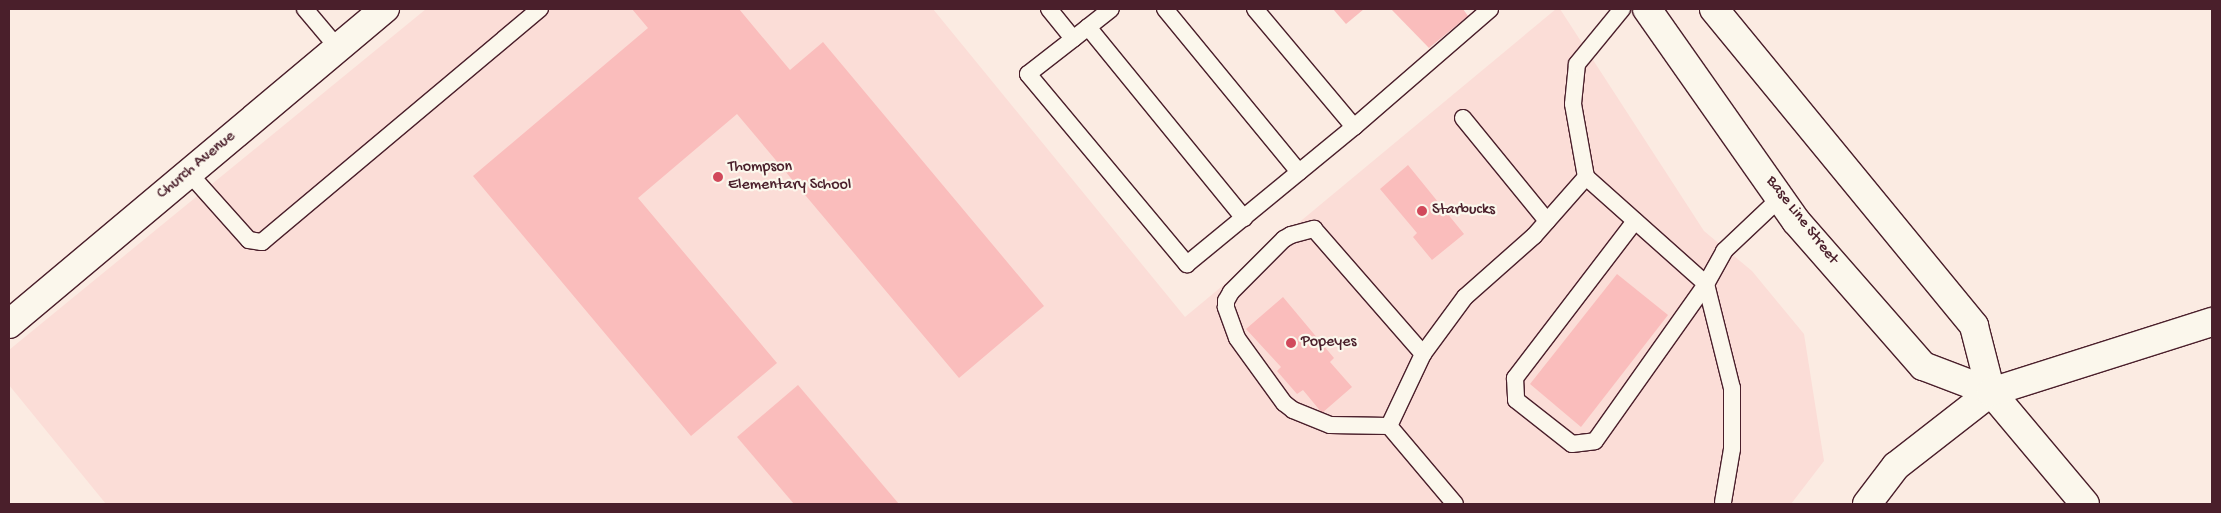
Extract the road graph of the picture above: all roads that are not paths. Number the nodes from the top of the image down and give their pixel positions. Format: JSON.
{"nodes":[{"id":1,"x":305,"y":9,"type":"edge"},
{"id":2,"x":385,"y":9,"type":"edge"},
{"id":3,"x":540,"y":9,"type":"edge"},
{"id":4,"x":1049,"y":9,"type":"edge"},
{"id":5,"x":1110,"y":9,"type":"edge"},
{"id":6,"x":1165,"y":9,"type":"edge"},
{"id":7,"x":1255,"y":9,"type":"edge"},
{"id":8,"x":1490,"y":9,"type":"edge"},
{"id":9,"x":1622,"y":9,"type":"edge"},
{"id":10,"x":1647,"y":9,"type":"edge"},
{"id":11,"x":1714,"y":9,"type":"edge"},
{"id":12,"x":1088,"y":27,"type":"junction"},
{"id":13,"x":1073,"y":39,"type":"junction"},
{"id":14,"x":338,"y":48,"type":"junction"},
{"id":15,"x":1463,"y":118,"type":"dead end"},
{"id":16,"x":1354,"y":127,"type":"junction"},
{"id":17,"x":1299,"y":172,"type":"junction"},
{"id":18,"x":189,"y":173,"type":"junction"},
{"id":19,"x":1586,"y":177,"type":"junction"},
{"id":20,"x":1780,"y":198,"type":"junction"},
{"id":21,"x":1244,"y":218,"type":"junction"},
{"id":22,"x":1547,"y":221,"type":"junction"},
{"id":23,"x":1635,"y":221,"type":"junction"},
{"id":24,"x":1706,"y":284,"type":"junction"},
{"id":25,"x":2212,"y":322,"type":"edge"},
{"id":26,"x":9,"y":324,"type":"edge"},
{"id":27,"x":1423,"y":354,"type":"junction"},
{"id":28,"x":1991,"y":392,"type":"junction"},
{"id":29,"x":1389,"y":426,"type":"junction"},
{"id":30,"x":1723,"y":502,"type":"dead end"},
{"id":31,"x":1455,"y":504,"type":"edge"},
{"id":32,"x":1867,"y":504,"type":"edge"},
{"id":33,"x":2085,"y":504,"type":"edge"}],
"edges":[{"from":1,"to":14,"type":"lane"},
{"from":2,"to":14,"type":"main road","name":"Church Avenue"},
{"from":3,"to":18,"type":"lane"},
{"from":4,"to":13,"type":"lane"},
{"from":5,"to":12,"type":"lane"},
{"from":6,"to":17,"type":"lane"},
{"from":7,"to":16,"type":"lane"},
{"from":8,"to":16,"type":"lane"},
{"from":9,"to":19,"type":"lane"},
{"from":10,"to":20,"type":"main road","name":"Base Line Street"},
{"from":11,"to":28,"type":"main road","name":"Base Line Street"},
{"from":12,"to":13,"type":"lane"},
{"from":12,"to":21,"type":"lane"},
{"from":13,"to":21,"type":"lane"},
{"from":14,"to":18,"type":"main road","name":"Church Avenue"},
{"from":15,"to":22,"type":"lane"},
{"from":16,"to":17,"type":"lane"},
{"from":17,"to":21,"type":"lane"},
{"from":18,"to":26,"type":"main road","name":"Church Avenue"},
{"from":19,"to":22,"type":"lane"},
{"from":19,"to":23,"type":"lane"},
{"from":20,"to":24,"type":"lane"},
{"from":20,"to":28,"type":"main road","name":"Base Line Street"},
{"from":22,"to":27,"type":"lane"},
{"from":23,"to":24,"type":"lane"},
{"from":23,"to":24,"type":"lane"},
{"from":24,"to":30,"type":"lane"},
{"from":25,"to":28,"type":"main road"},
{"from":27,"to":29,"type":"lane"},
{"from":27,"to":29,"type":"lane"},
{"from":28,"to":32,"type":"main road"},
{"from":28,"to":33,"type":"main road","name":"Base Line Street"},
{"from":29,"to":31,"type":"lane"}]}
